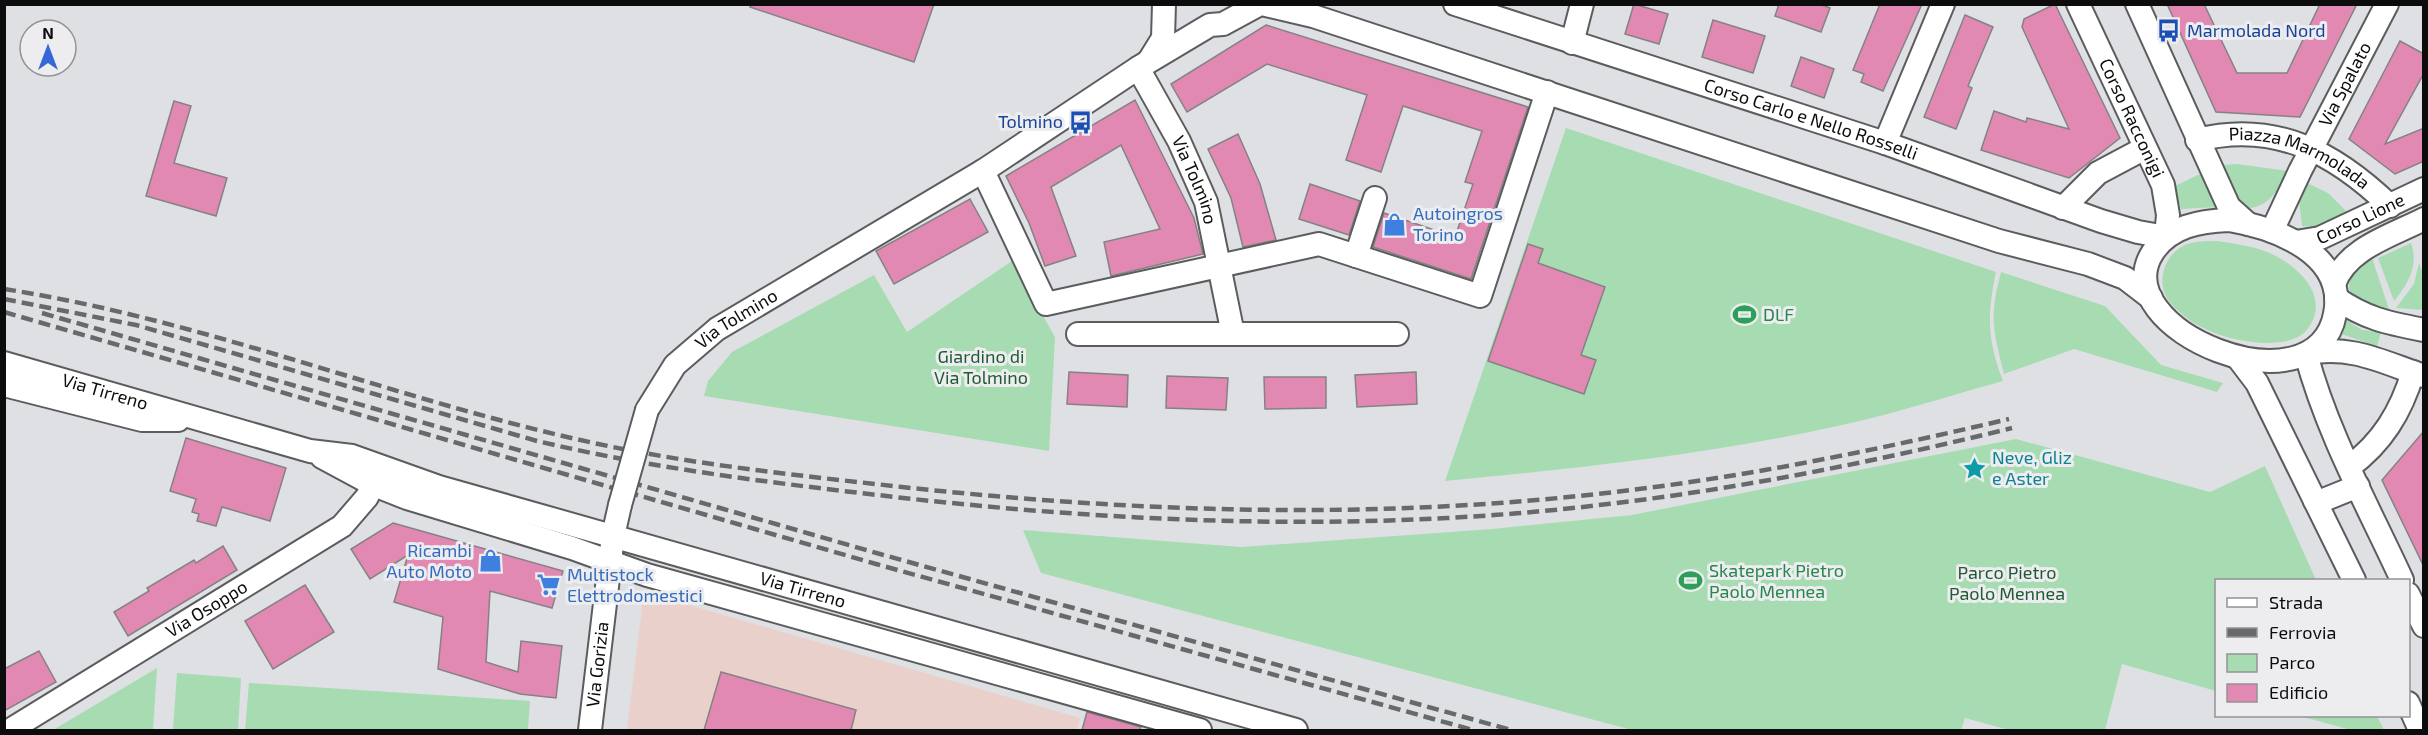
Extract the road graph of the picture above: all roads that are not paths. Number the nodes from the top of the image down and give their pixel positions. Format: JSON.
{"nodes":[{"id":1,"x":1164,"y":4,"type":"edge"},
{"id":2,"x":1220,"y":4,"type":"edge"},
{"id":3,"x":1455,"y":4,"type":"edge"},
{"id":4,"x":1582,"y":4,"type":"edge"},
{"id":5,"x":1943,"y":4,"type":"edge"},
{"id":6,"x":2078,"y":4,"type":"edge"},
{"id":7,"x":2386,"y":4,"type":"edge"},
{"id":8,"x":1262,"y":5,"type":"edge"},
{"id":9,"x":2142,"y":8,"type":"edge"},
{"id":10,"x":1210,"y":25,"type":"junction"},
{"id":11,"x":1572,"y":43,"type":"junction"},
{"id":12,"x":1144,"y":64,"type":"junction"},
{"id":13,"x":1547,"y":92,"type":"junction"},
{"id":14,"x":2197,"y":140,"type":"junction"},
{"id":15,"x":1885,"y":144,"type":"junction"},
{"id":16,"x":2145,"y":148,"type":"junction"},
{"id":17,"x":2312,"y":148,"type":"junction"},
{"id":18,"x":983,"y":171,"type":"junction"},
{"id":19,"x":2424,"y":189,"type":"edge"},
{"id":20,"x":1375,"y":198,"type":"dead end"},
{"id":21,"x":2390,"y":206,"type":"junction"},
{"id":22,"x":2063,"y":208,"type":"junction"},
{"id":23,"x":2424,"y":219,"type":"edge"},
{"id":24,"x":2248,"y":224,"type":"junction"},
{"id":25,"x":2272,"y":231,"type":"junction"},
{"id":26,"x":2166,"y":237,"type":"junction"},
{"id":27,"x":2296,"y":242,"type":"junction"},
{"id":28,"x":1356,"y":256,"type":"junction"},
{"id":29,"x":1221,"y":266,"type":"junction"},
{"id":30,"x":2335,"y":291,"type":"junction"},
{"id":31,"x":2151,"y":298,"type":"junction"},
{"id":32,"x":2424,"y":330,"type":"edge"},
{"id":33,"x":1078,"y":334,"type":"dead end"},
{"id":34,"x":1233,"y":334,"type":"junction"},
{"id":35,"x":1397,"y":334,"type":"dead end"},
{"id":36,"x":2306,"y":354,"type":"junction"},
{"id":37,"x":2238,"y":358,"type":"junction"},
{"id":38,"x":4,"y":363,"type":"edge"},
{"id":39,"x":2418,"y":374,"type":"edge"},
{"id":40,"x":4,"y":385,"type":"edge"},
{"id":41,"x":207,"y":420,"type":"junction"},
{"id":42,"x":377,"y":475,"type":"junction"},
{"id":43,"x":2353,"y":477,"type":"junction"},
{"id":44,"x":2315,"y":501,"type":"junction"},
{"id":45,"x":613,"y":536,"type":"junction"},
{"id":46,"x":610,"y":562,"type":"junction"},
{"id":47,"x":2354,"y":579,"type":"edge"},
{"id":48,"x":2402,"y":579,"type":"edge"},
{"id":49,"x":2410,"y":596,"type":"edge"},
{"id":50,"x":2424,"y":626,"type":"edge"},
{"id":51,"x":2410,"y":705,"type":"edge"},
{"id":52,"x":10,"y":730,"type":"edge"},
{"id":53,"x":590,"y":730,"type":"edge"},
{"id":54,"x":1200,"y":730,"type":"edge"},
{"id":55,"x":1296,"y":730,"type":"edge"},
{"id":56,"x":2420,"y":730,"type":"edge"}],
"edges":[{"from":1,"to":12,"type":"street"},
{"from":2,"to":10,"type":"street"},
{"from":3,"to":11,"type":"street","name":"Corso Carlo e Nello Rosselli"},
{"from":4,"to":11,"type":"street"},
{"from":5,"to":15,"type":"street"},
{"from":6,"to":16,"type":"street","name":"Corso Racconigi"},
{"from":7,"to":17,"type":"street","name":"Via Spalato"},
{"from":8,"to":10,"type":"street","name":"Via Tolmino"},
{"from":8,"to":13,"type":"street"},
{"from":9,"to":14,"type":"street"},
{"from":10,"to":12,"type":"street","name":"Via Tolmino"},
{"from":11,"to":15,"type":"street","name":"Corso Carlo e Nello Rosselli"},
{"from":12,"to":18,"type":"street","name":"Via Tolmino"},
{"from":12,"to":29,"type":"street","name":"Via Tolmino"},
{"from":13,"to":28,"type":"street"},
{"from":13,"to":31,"type":"street"},
{"from":14,"to":17,"type":"street","name":"Piazza Marmolada"},
{"from":14,"to":24,"type":"street"},
{"from":15,"to":22,"type":"street","name":"Corso Carlo e Nello Rosselli"},
{"from":16,"to":22,"type":"street"},
{"from":16,"to":26,"type":"street","name":"Corso Racconigi"},
{"from":17,"to":21,"type":"street","name":"Piazza Marmolada"},
{"from":17,"to":25,"type":"street","name":"Via Spalato"},
{"from":18,"to":29,"type":"street"},
{"from":18,"to":45,"type":"street","name":"Via Tolmino","bridge":true},
{"from":19,"to":21,"type":"street","name":"Corso Lione"},
{"from":20,"to":28,"type":"street"},
{"from":21,"to":27,"type":"street","name":"Corso Lione"},
{"from":22,"to":26,"type":"street","name":"Corso Carlo e Nello Rosselli"},
{"from":23,"to":30,"type":"street","name":"Corso Lione"},
{"from":24,"to":25,"type":"street"},
{"from":24,"to":26,"type":"street"},
{"from":25,"to":27,"type":"street"},
{"from":26,"to":31,"type":"street"},
{"from":27,"to":30,"type":"street"},
{"from":28,"to":29,"type":"street"},
{"from":29,"to":34,"type":"street","name":"Via Tolmino"},
{"from":30,"to":32,"type":"street"},
{"from":30,"to":36,"type":"street"},
{"from":31,"to":37,"type":"street"},
{"from":33,"to":34,"type":"street"},
{"from":34,"to":35,"type":"street"},
{"from":36,"to":37,"type":"street"},
{"from":36,"to":39,"type":"street"},
{"from":36,"to":43,"type":"street"},
{"from":37,"to":44,"type":"street"},
{"from":38,"to":41,"type":"street","name":"Via Tirreno"},
{"from":39,"to":43,"type":"street"},
{"from":40,"to":41,"type":"street","name":"Via Tirreno"},
{"from":41,"to":42,"type":"street","name":"Via Tirreno"},
{"from":42,"to":45,"type":"street","name":"Via Tirreno"},
{"from":42,"to":46,"type":"street","name":"Via Tirreno"},
{"from":42,"to":52,"type":"street","name":"Via Osoppo"},
{"from":43,"to":44,"type":"street"},
{"from":43,"to":48,"type":"street"},
{"from":44,"to":47,"type":"street"},
{"from":45,"to":46,"type":"street","name":"Via Tolmino"},
{"from":45,"to":55,"type":"street","name":"Via Tirreno"},
{"from":46,"to":53,"type":"street","name":"Via Gorizia"},
{"from":46,"to":54,"type":"street","name":"Via Tirreno"},
{"from":49,"to":50,"type":"street"},
{"from":51,"to":56,"type":"street"}]}
